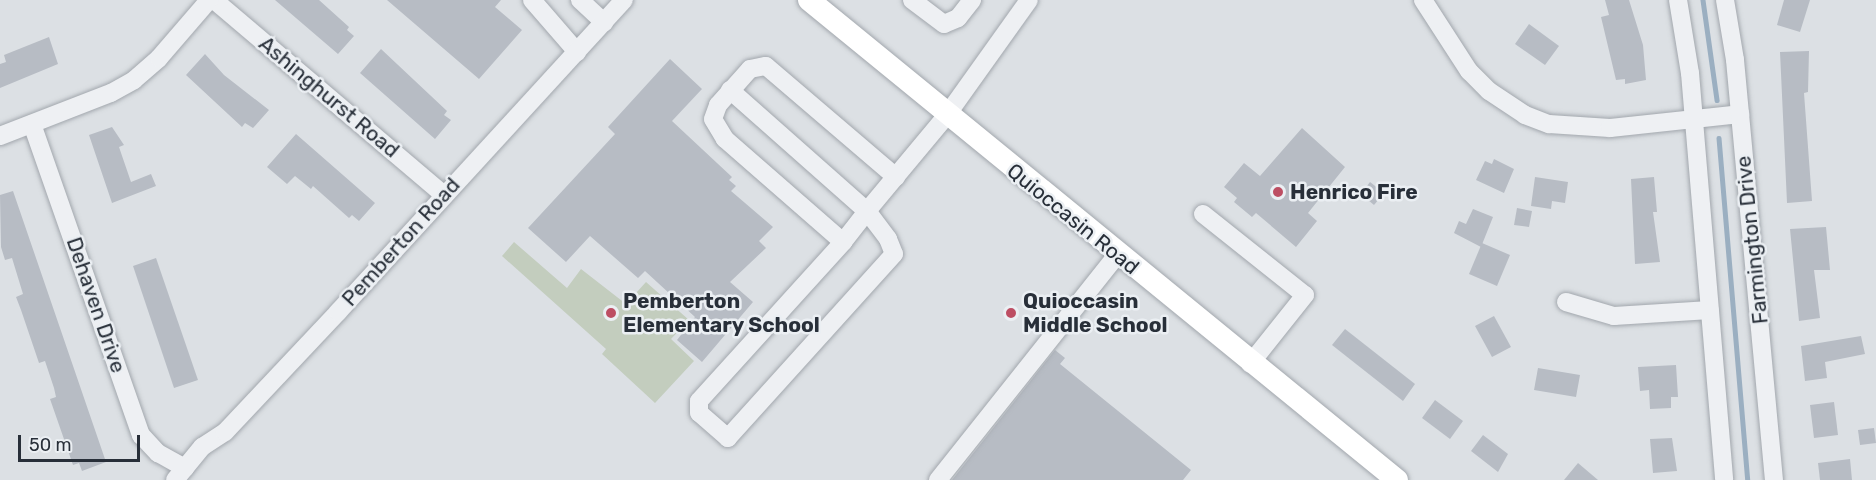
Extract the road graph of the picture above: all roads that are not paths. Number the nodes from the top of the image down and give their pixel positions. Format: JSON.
{"nodes":[{"id":1,"x":209,"y":0,"type":"edge"},
{"id":2,"x":214,"y":0,"type":"edge"},
{"id":3,"x":532,"y":0,"type":"edge"},
{"id":4,"x":580,"y":0,"type":"edge"},
{"id":5,"x":624,"y":0,"type":"edge"},
{"id":6,"x":809,"y":0,"type":"edge"},
{"id":7,"x":972,"y":0,"type":"edge"},
{"id":8,"x":1029,"y":0,"type":"edge"},
{"id":9,"x":1423,"y":0,"type":"edge"},
{"id":10,"x":1678,"y":0,"type":"edge"},
{"id":11,"x":1725,"y":0,"type":"edge"},
{"id":12,"x":914,"y":1,"type":"edge"},
{"id":13,"x":604,"y":22,"type":"junction"},
{"id":14,"x":577,"y":52,"type":"junction"},
{"id":15,"x":730,"y":90,"type":"junction"},
{"id":16,"x":1740,"y":114,"type":"junction"},
{"id":17,"x":947,"y":116,"type":"junction"},
{"id":18,"x":1694,"y":120,"type":"junction"},
{"id":19,"x":32,"y":124,"type":"junction"},
{"id":20,"x":0,"y":136,"type":"edge"},
{"id":21,"x":896,"y":177,"type":"junction"},
{"id":22,"x":444,"y":195,"type":"junction"},
{"id":23,"x":867,"y":211,"type":"junction"},
{"id":24,"x":1203,"y":214,"type":"dead end"},
{"id":25,"x":843,"y":242,"type":"junction"},
{"id":26,"x":1117,"y":255,"type":"junction"},
{"id":27,"x":1566,"y":302,"type":"dead end"},
{"id":28,"x":1710,"y":310,"type":"junction"},
{"id":29,"x":1250,"y":364,"type":"junction"},
{"id":30,"x":180,"y":474,"type":"edge"},
{"id":31,"x":938,"y":480,"type":"edge"},
{"id":32,"x":1397,"y":480,"type":"edge"},
{"id":33,"x":1724,"y":480,"type":"edge"},
{"id":34,"x":1774,"y":480,"type":"edge"}],
"edges":[{"from":1,"to":19,"type":"street"},
{"from":2,"to":22,"type":"street","name":"Ashinghurst Road"},
{"from":3,"to":14,"type":"street"},
{"from":4,"to":13,"type":"street"},
{"from":5,"to":13,"type":"street","name":"Pemberton Road"},
{"from":6,"to":17,"type":"main road","name":"Quioccasin Road"},
{"from":7,"to":12,"type":"street"},
{"from":8,"to":17,"type":"street"},
{"from":9,"to":18,"type":"street"},
{"from":10,"to":18,"type":"street"},
{"from":11,"to":16,"type":"street","name":"Farmington Drive"},
{"from":13,"to":14,"type":"street","name":"Pemberton Road"},
{"from":14,"to":22,"type":"street","name":"Pemberton Road"},
{"from":15,"to":21,"type":"street"},
{"from":15,"to":23,"type":"street"},
{"from":15,"to":25,"type":"street"},
{"from":16,"to":18,"type":"street"},
{"from":16,"to":34,"type":"street","name":"Farmington Drive"},
{"from":17,"to":21,"type":"street"},
{"from":17,"to":26,"type":"main road","name":"Quioccasin Road"},
{"from":18,"to":28,"type":"street"},
{"from":19,"to":20,"type":"street"},
{"from":19,"to":30,"type":"street","name":"Dehaven Drive"},
{"from":21,"to":23,"type":"street"},
{"from":22,"to":30,"type":"street","name":"Pemberton Road"},
{"from":23,"to":25,"type":"street"},
{"from":23,"to":25,"type":"street"},
{"from":24,"to":29,"type":"street"},
{"from":26,"to":29,"type":"main road","name":"Quioccasin Road"},
{"from":26,"to":31,"type":"street"},
{"from":27,"to":28,"type":"street"},
{"from":28,"to":33,"type":"street"},
{"from":29,"to":32,"type":"main road","name":"Quioccasin Road"}]}
